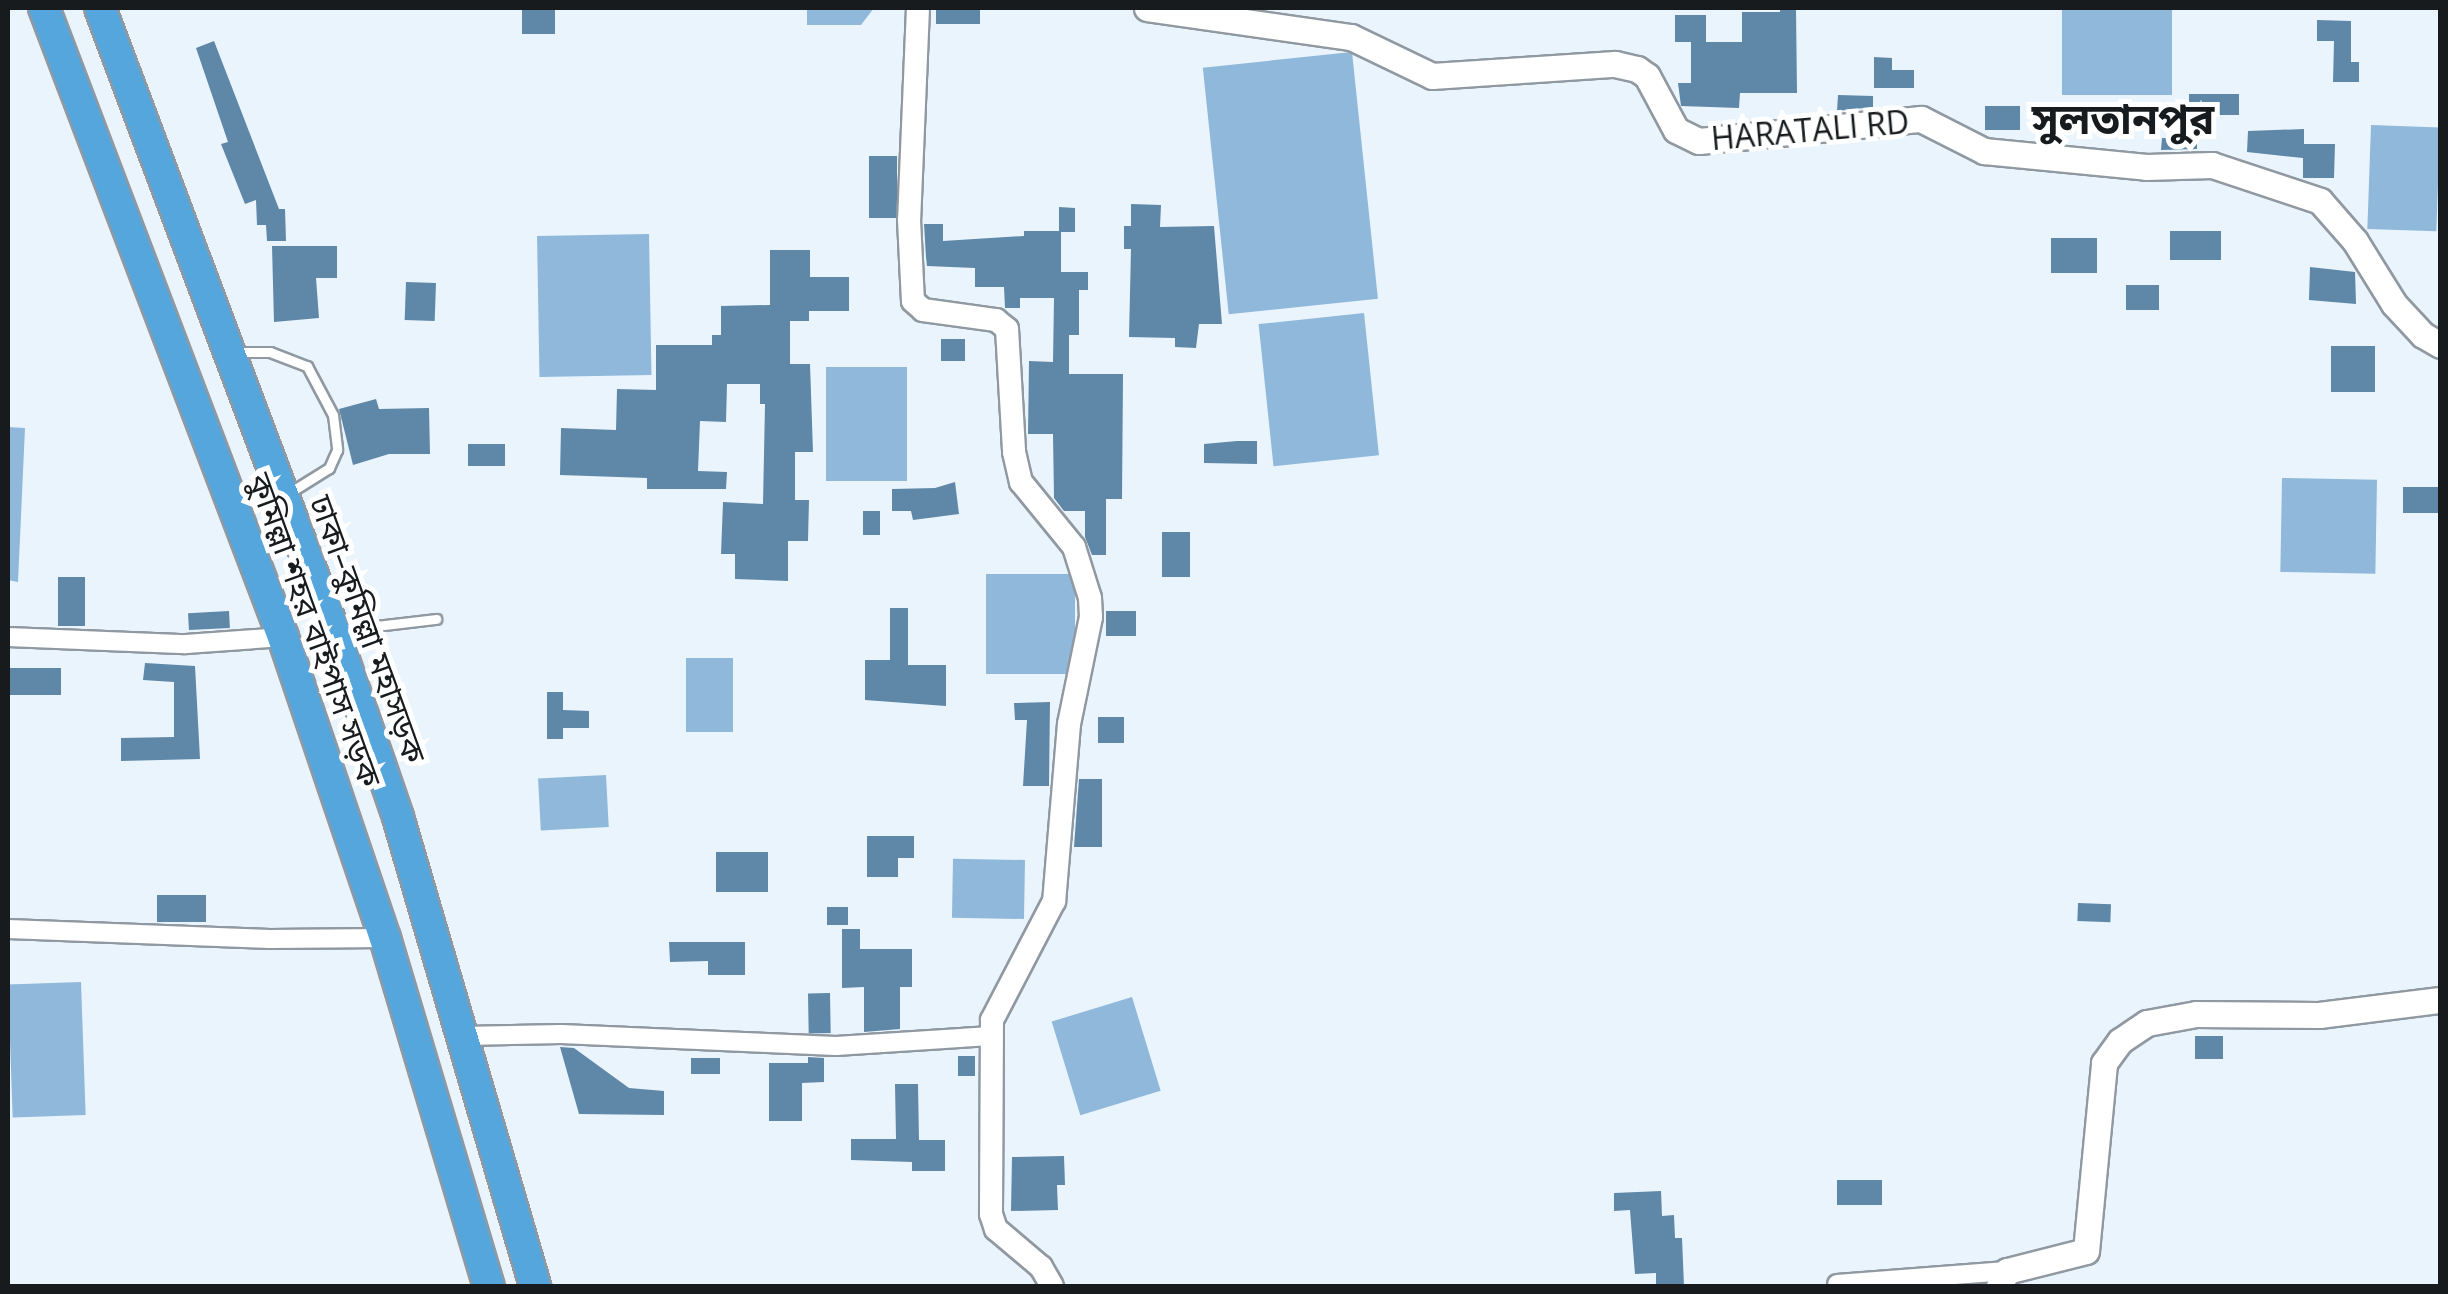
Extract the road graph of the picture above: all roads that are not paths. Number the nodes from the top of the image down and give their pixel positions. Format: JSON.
{"nodes":[{"id":1,"x":44,"y":8,"type":"edge"},
{"id":2,"x":100,"y":8,"type":"edge"},
{"id":3,"x":918,"y":8,"type":"edge"},
{"id":4,"x":1147,"y":8,"type":"edge"},
{"id":5,"x":2440,"y":345,"type":"edge"},
{"id":6,"x":230,"y":352,"type":"junction"},
{"id":7,"x":282,"y":497,"type":"junction"},
{"id":8,"x":436,"y":620,"type":"dead end"},
{"id":9,"x":334,"y":630,"type":"junction"},
{"id":10,"x":8,"y":637,"type":"edge"},
{"id":11,"x":283,"y":637,"type":"junction"},
{"id":12,"x":8,"y":928,"type":"edge"},
{"id":13,"x":385,"y":938,"type":"junction"},
{"id":14,"x":2440,"y":1000,"type":"edge"},
{"id":15,"x":462,"y":1036,"type":"junction"},
{"id":16,"x":992,"y":1036,"type":"junction"},
{"id":17,"x":2003,"y":1279,"type":"edge"},
{"id":18,"x":1837,"y":1284,"type":"dead end"},
{"id":19,"x":489,"y":1286,"type":"edge"},
{"id":20,"x":534,"y":1286,"type":"edge"},
{"id":21,"x":1052,"y":1286,"type":"edge"}],
"edges":[{"from":1,"to":11,"type":"highway","name":"কুমিল্লা শহর বাইপাস সড়ক"},
{"from":2,"to":6,"type":"highway","name":"ঢাকা–কুমিল্লা মহাসড়ক"},
{"from":3,"to":16,"type":"street"},
{"from":4,"to":5,"type":"main road","name":"HARATALI RD"},
{"from":6,"to":7,"type":"highway","name":"ঢাকা–কুমিল্লা মহাসড়ক"},
{"from":6,"to":7,"type":"lane"},
{"from":7,"to":9,"type":"highway","name":"ঢাকা–কুমিল্লা মহাসড়ক"},
{"from":8,"to":9,"type":"lane"},
{"from":9,"to":15,"type":"highway","name":"ঢাকা–কুমিল্লা মহাসড়ক"},
{"from":10,"to":11,"type":"street"},
{"from":11,"to":13,"type":"highway","name":"কুমিল্লা শহর বাইপাস সড়ক"},
{"from":12,"to":13,"type":"street"},
{"from":13,"to":19,"type":"highway","name":"কুমিল্লা শহর বাইপাস সড়ক"},
{"from":14,"to":17,"type":"main road"},
{"from":15,"to":16,"type":"street"},
{"from":15,"to":20,"type":"highway","name":"ঢাকা–কুমিল্লা মহাসড়ক"},
{"from":16,"to":21,"type":"street"},
{"from":17,"to":18,"type":"street"}]}
